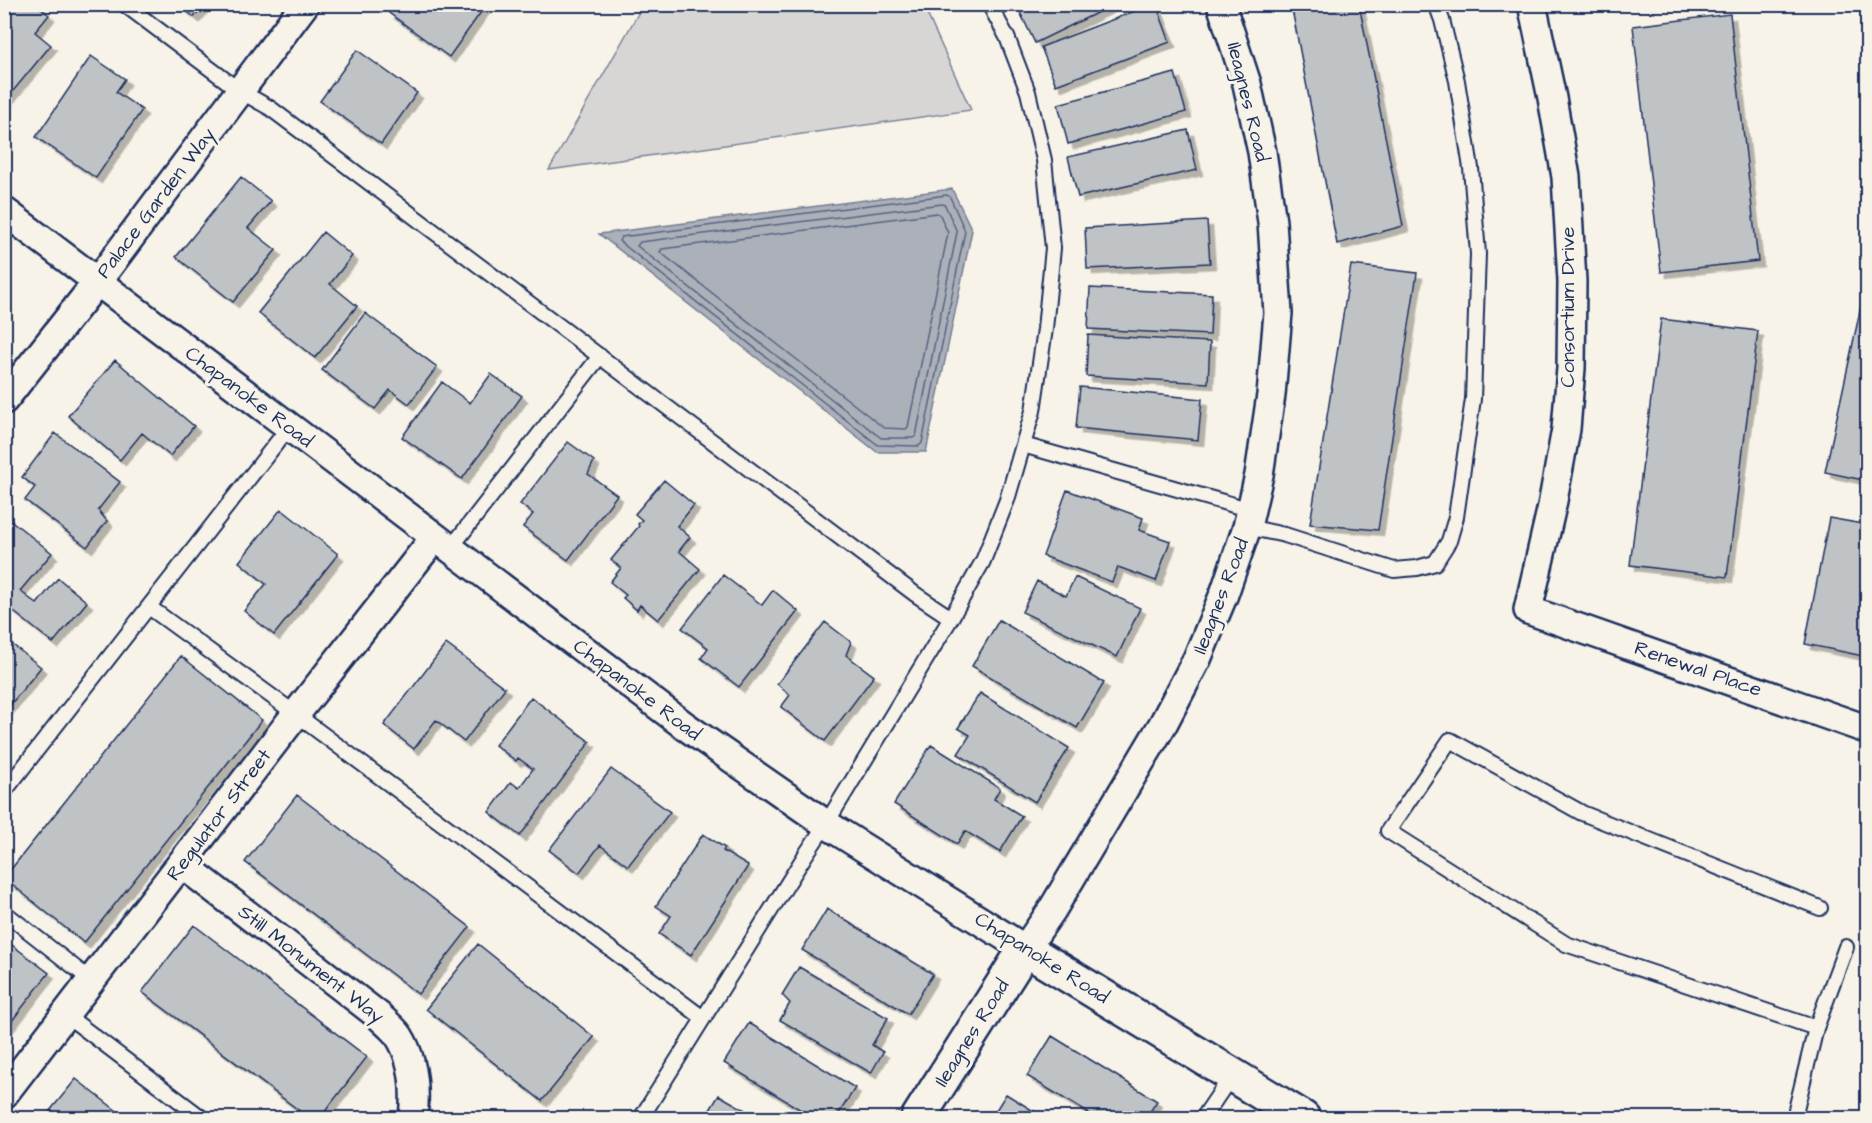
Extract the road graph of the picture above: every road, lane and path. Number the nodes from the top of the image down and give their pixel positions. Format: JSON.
{"nodes":[{"id":1,"x":124,"y":4,"type":"edge"},
{"id":2,"x":305,"y":4,"type":"edge"},
{"id":3,"x":989,"y":4,"type":"edge"},
{"id":4,"x":1221,"y":4,"type":"edge"},
{"id":5,"x":1436,"y":4,"type":"edge"},
{"id":6,"x":1532,"y":4,"type":"edge"},
{"id":7,"x":240,"y":91,"type":"junction"},
{"id":8,"x":4,"y":212,"type":"edge"},
{"id":9,"x":97,"y":282,"type":"junction"},
{"id":10,"x":600,"y":356,"type":"junction"},
{"id":11,"x":4,"y":400,"type":"edge"},
{"id":12,"x":289,"y":427,"type":"junction"},
{"id":13,"x":1023,"y":445,"type":"junction"},
{"id":14,"x":1249,"y":518,"type":"junction"},
{"id":15,"x":442,"y":543,"type":"junction"},
{"id":16,"x":148,"y":607,"type":"junction"},
{"id":17,"x":1528,"y":610,"type":"joint"},
{"id":18,"x":951,"y":618,"type":"junction"},
{"id":19,"x":296,"y":714,"type":"junction"},
{"id":20,"x":1868,"y":727,"type":"edge"},
{"id":21,"x":4,"y":792,"type":"edge"},
{"id":22,"x":826,"y":824,"type":"junction"},
{"id":23,"x":182,"y":864,"type":"junction"},
{"id":24,"x":1820,"y":908,"type":"dead end"},
{"id":25,"x":4,"y":912,"type":"edge"},
{"id":26,"x":1846,"y":947,"type":"dead end"},
{"id":27,"x":1025,"y":949,"type":"junction"},
{"id":28,"x":92,"y":981,"type":"junction"},
{"id":29,"x":66,"y":1015,"type":"junction"},
{"id":30,"x":703,"y":1018,"type":"junction"},
{"id":31,"x":1816,"y":1028,"type":"junction"},
{"id":32,"x":1232,"y":1075,"type":"junction"},
{"id":33,"x":4,"y":1094,"type":"edge"},
{"id":34,"x":202,"y":1119,"type":"edge"},
{"id":35,"x":413,"y":1119,"type":"edge"},
{"id":36,"x":641,"y":1119,"type":"edge"},
{"id":37,"x":918,"y":1119,"type":"edge"},
{"id":38,"x":1203,"y":1119,"type":"edge"},
{"id":39,"x":1303,"y":1119,"type":"edge"},
{"id":40,"x":1794,"y":1119,"type":"edge"}],
"edges":[{"from":1,"to":7,"type":"lane"},
{"from":2,"to":7,"type":"street","name":"Palace Garden Way"},
{"from":3,"to":13,"type":"lane"},
{"from":4,"to":14,"type":"street","name":"Ileagnes Road"},
{"from":5,"to":14,"type":"lane"},
{"from":6,"to":17,"type":"street","name":"Consortium Drive"},
{"from":7,"to":9,"type":"street","name":"Palace Garden Way"},
{"from":7,"to":10,"type":"lane"},
{"from":8,"to":9,"type":"street","name":"Chapanoke Road"},
{"from":9,"to":11,"type":"street","name":"Palace Garden Way"},
{"from":9,"to":12,"type":"street","name":"Chapanoke Road"},
{"from":10,"to":15,"type":"lane"},
{"from":10,"to":18,"type":"lane"},
{"from":12,"to":15,"type":"street","name":"Chapanoke Road"},
{"from":12,"to":16,"type":"lane"},
{"from":13,"to":14,"type":"lane"},
{"from":13,"to":18,"type":"lane"},
{"from":14,"to":27,"type":"street","name":"Ileagnes Road"},
{"from":15,"to":19,"type":"street","name":"Regulator Street"},
{"from":15,"to":22,"type":"street","name":"Chapanoke Road"},
{"from":16,"to":19,"type":"lane"},
{"from":16,"to":21,"type":"lane"},
{"from":17,"to":20,"type":"street","name":"Renewal Place"},
{"from":18,"to":22,"type":"lane"},
{"from":19,"to":23,"type":"street","name":"Regulator Street"},
{"from":19,"to":30,"type":"lane"},
{"from":22,"to":27,"type":"street","name":"Chapanoke Road"},
{"from":22,"to":30,"type":"lane"},
{"from":23,"to":28,"type":"street","name":"Regulator Street"},
{"from":23,"to":35,"type":"street","name":"Still Monument Way"},
{"from":24,"to":31,"type":"lane"},
{"from":25,"to":28,"type":"lane"},
{"from":26,"to":31,"type":"lane"},
{"from":27,"to":32,"type":"street","name":"Chapanoke Road"},
{"from":27,"to":37,"type":"street","name":"Ileagnes Road"},
{"from":28,"to":29,"type":"street","name":"Regulator Street"},
{"from":29,"to":33,"type":"street","name":"Regulator Street"},
{"from":29,"to":34,"type":"lane"},
{"from":30,"to":36,"type":"lane"},
{"from":31,"to":40,"type":"lane"},
{"from":32,"to":38,"type":"lane"},
{"from":32,"to":39,"type":"street","name":"Chapanoke Road"}]}
